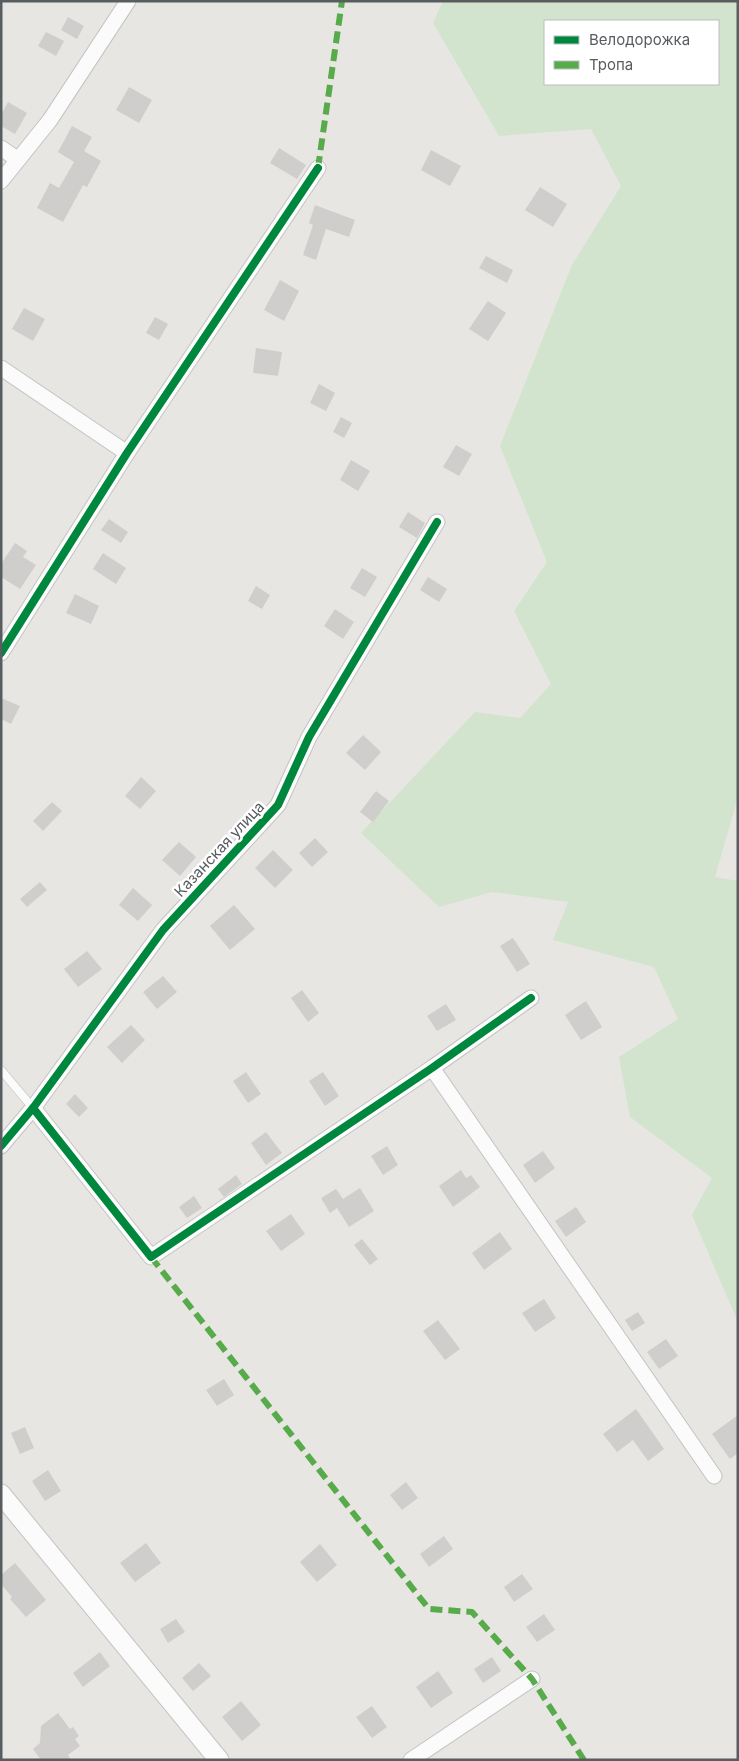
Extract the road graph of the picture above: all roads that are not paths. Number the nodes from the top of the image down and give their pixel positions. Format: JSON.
{"nodes":[{"id":1,"x":126,"y":2,"type":"edge"},
{"id":2,"x":1,"y":148,"type":"edge"},
{"id":3,"x":17,"y":159,"type":"junction"},
{"id":4,"x":318,"y":168,"type":"dead end"},
{"id":5,"x":1,"y":181,"type":"edge"},
{"id":6,"x":1,"y":368,"type":"edge"},
{"id":7,"x":127,"y":453,"type":"junction"},
{"id":8,"x":437,"y":522,"type":"dead end"},
{"id":9,"x":1,"y":654,"type":"edge"},
{"id":10,"x":531,"y":998,"type":"dead end"},
{"id":11,"x":432,"y":1068,"type":"junction"},
{"id":12,"x":1,"y":1070,"type":"edge"},
{"id":13,"x":33,"y":1108,"type":"junction"},
{"id":14,"x":1,"y":1146,"type":"edge"},
{"id":15,"x":714,"y":1476,"type":"dead end"},
{"id":16,"x":1,"y":1494,"type":"edge"},
{"id":17,"x":532,"y":1680,"type":"dead end"},
{"id":18,"x":219,"y":1760,"type":"edge"},
{"id":19,"x":411,"y":1760,"type":"edge"}],
"edges":[{"from":1,"to":3,"type":"street"},
{"from":2,"to":3,"type":"street"},
{"from":3,"to":5,"type":"street"},
{"from":4,"to":7,"type":"street"},
{"from":6,"to":7,"type":"street"},
{"from":7,"to":9,"type":"street"},
{"from":8,"to":13,"type":"street","name":"Казанская улица"},
{"from":10,"to":11,"type":"street"},
{"from":11,"to":13,"type":"street"},
{"from":11,"to":15,"type":"street"},
{"from":12,"to":13,"type":"lane"},
{"from":13,"to":14,"type":"street","name":"Казанская улица"},
{"from":16,"to":18,"type":"street"},
{"from":17,"to":19,"type":"street"}]}
